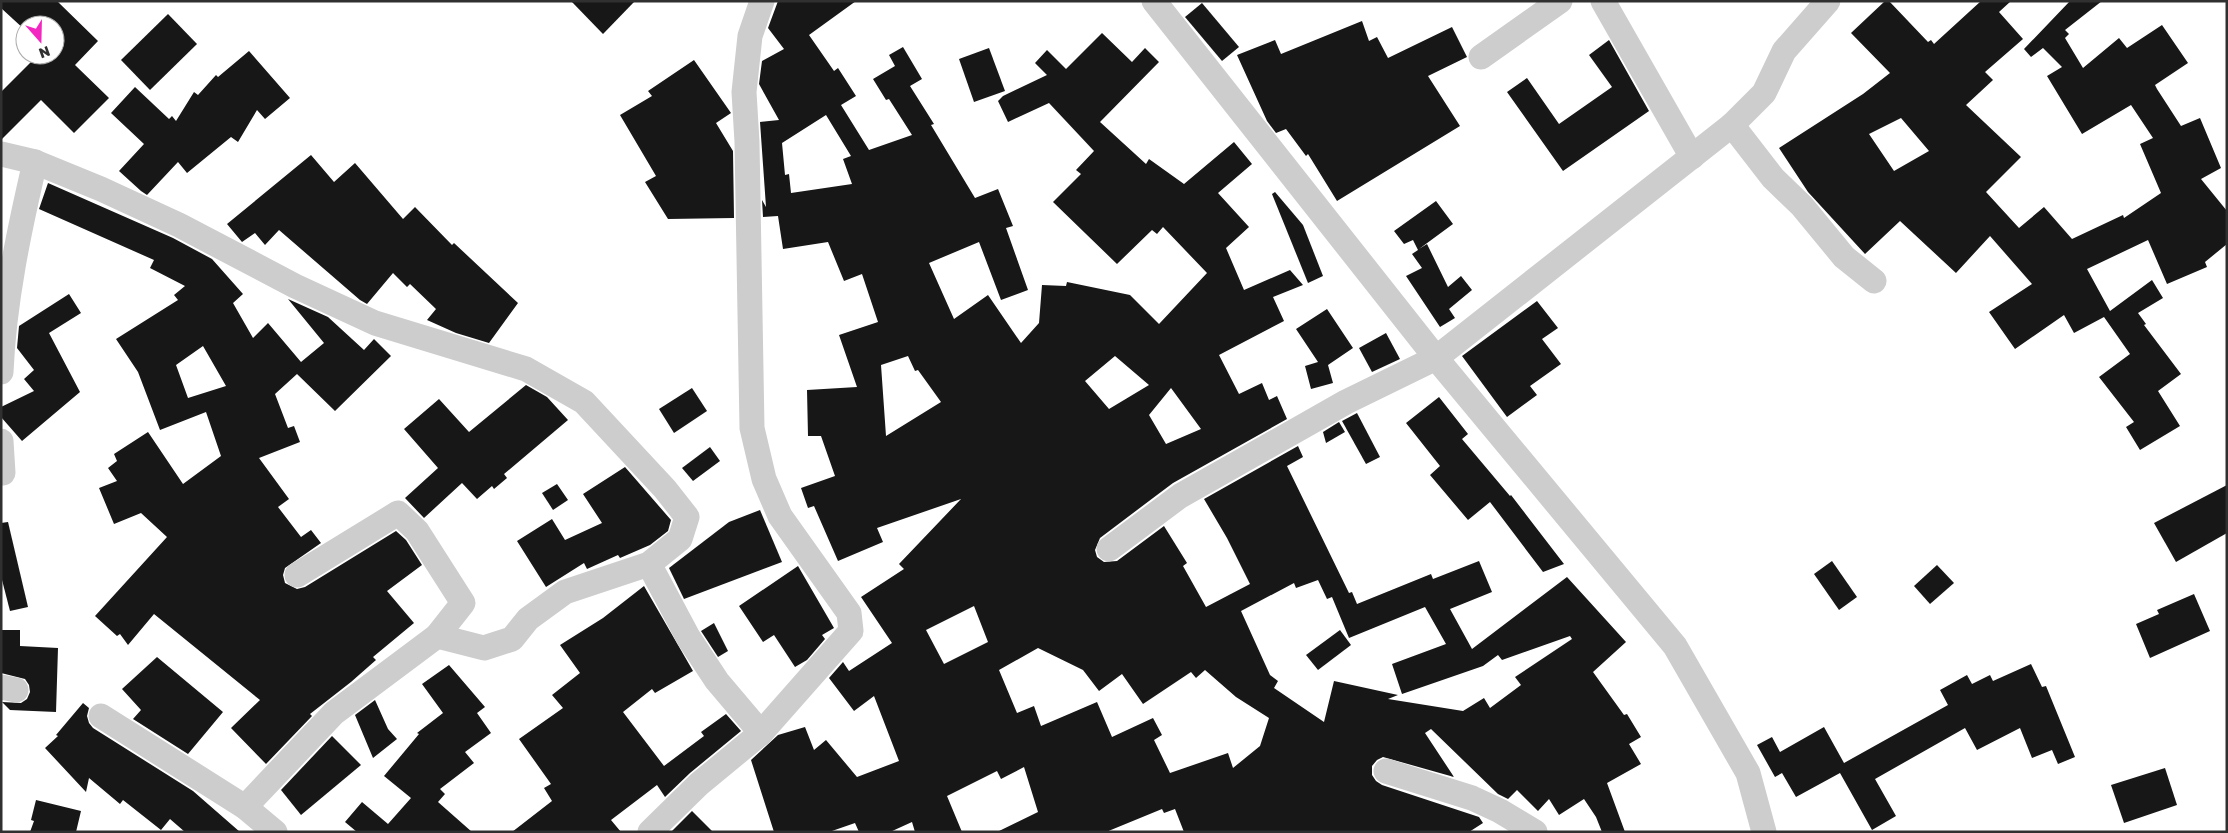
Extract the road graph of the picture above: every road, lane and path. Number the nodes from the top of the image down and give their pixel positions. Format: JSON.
{"nodes":[{"id":1,"x":762,"y":1,"type":"edge"},
{"id":2,"x":1154,"y":1,"type":"edge"},
{"id":3,"x":1560,"y":1,"type":"edge"},
{"id":4,"x":1603,"y":1,"type":"edge"},
{"id":5,"x":1828,"y":1,"type":"edge"},
{"id":6,"x":1481,"y":57,"type":"dead end"},
{"id":7,"x":1732,"y":125,"type":"junction"},
{"id":8,"x":1,"y":154,"type":"edge"},
{"id":9,"x":1692,"y":158,"type":"junction"},
{"id":10,"x":35,"y":162,"type":"junction"},
{"id":11,"x":1874,"y":281,"type":"dead end"},
{"id":12,"x":1436,"y":358,"type":"junction"},
{"id":13,"x":1,"y":372,"type":"edge"},
{"id":14,"x":1,"y":441,"type":"edge"},
{"id":15,"x":3,"y":473,"type":"dead end"},
{"id":16,"x":1109,"y":550,"type":"dead end"},
{"id":17,"x":649,"y":564,"type":"junction"},
{"id":18,"x":297,"y":575,"type":"dead end"},
{"id":19,"x":437,"y":636,"type":"junction"},
{"id":20,"x":101,"y":716,"type":"dead end"},
{"id":21,"x":761,"y":733,"type":"junction"},
{"id":22,"x":1386,"y":771,"type":"dead end"},
{"id":23,"x":245,"y":807,"type":"junction"},
{"id":24,"x":275,"y":832,"type":"edge"},
{"id":25,"x":650,"y":832,"type":"edge"},
{"id":26,"x":1535,"y":832,"type":"edge"},
{"id":27,"x":1764,"y":832,"type":"edge"}],
"edges":[{"from":1,"to":21,"type":"street"},
{"from":2,"to":12,"type":"street"},
{"from":3,"to":6,"type":"street"},
{"from":4,"to":9,"type":"street"},
{"from":5,"to":7,"type":"street"},
{"from":7,"to":9,"type":"street"},
{"from":7,"to":11,"type":"street"},
{"from":8,"to":10,"type":"street"},
{"from":9,"to":12,"type":"street"},
{"from":10,"to":13,"type":"street"},
{"from":10,"to":17,"type":"street"},
{"from":12,"to":16,"type":"street"},
{"from":12,"to":27,"type":"street"},
{"from":14,"to":15,"type":"street"},
{"from":17,"to":19,"type":"street"},
{"from":17,"to":21,"type":"street"},
{"from":18,"to":19,"type":"street"},
{"from":19,"to":23,"type":"street"},
{"from":20,"to":23,"type":"street"},
{"from":21,"to":25,"type":"street"},
{"from":22,"to":26,"type":"street"},
{"from":23,"to":24,"type":"street"}]}
